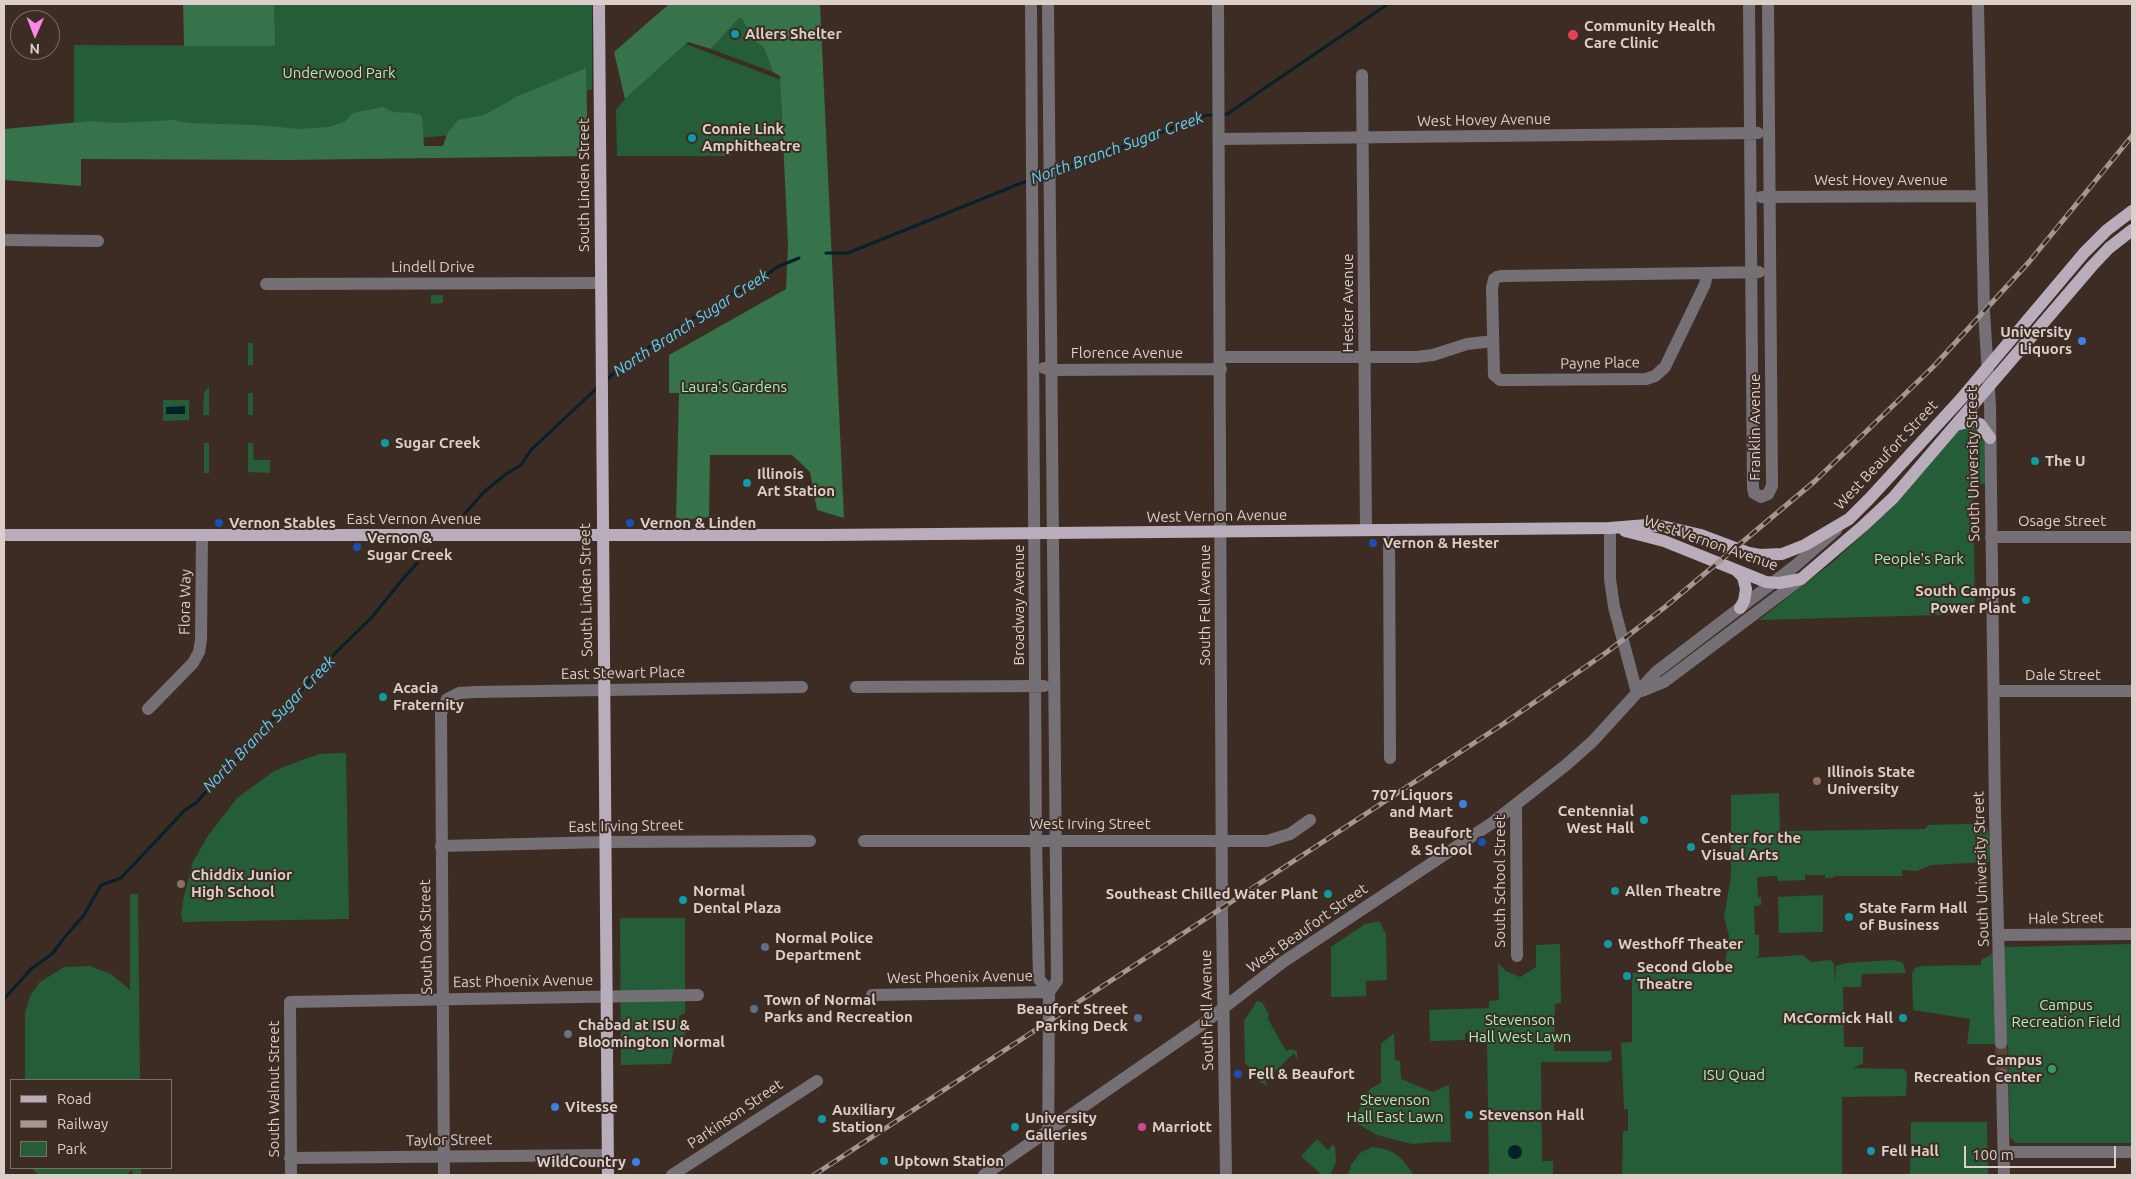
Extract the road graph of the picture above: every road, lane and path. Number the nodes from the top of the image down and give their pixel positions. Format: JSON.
{"nodes":[{"id":1,"x":599,"y":4,"type":"edge"},
{"id":2,"x":1031,"y":4,"type":"edge"},
{"id":3,"x":1048,"y":4,"type":"edge"},
{"id":4,"x":1218,"y":4,"type":"edge"},
{"id":5,"x":1749,"y":4,"type":"edge"},
{"id":6,"x":1768,"y":4,"type":"edge"},
{"id":7,"x":1978,"y":4,"type":"edge"},
{"id":8,"x":1362,"y":75,"type":"dead end"},
{"id":9,"x":1749,"y":133,"type":"junction"},
{"id":10,"x":1768,"y":133,"type":"junction"},
{"id":11,"x":1032,"y":136,"type":"junction"},
{"id":12,"x":1363,"y":138,"type":"junction"},
{"id":13,"x":1219,"y":139,"type":"junction"},
{"id":14,"x":1050,"y":143,"type":"junction"},
{"id":15,"x":1769,"y":196,"type":"junction"},
{"id":16,"x":1981,"y":196,"type":"junction"},
{"id":17,"x":1751,"y":198,"type":"junction"},
{"id":18,"x":1032,"y":210,"type":"junction"},
{"id":19,"x":2132,"y":211,"type":"edge"},
{"id":20,"x":1051,"y":215,"type":"junction"},
{"id":21,"x":2132,"y":230,"type":"edge"},
{"id":22,"x":4,"y":240,"type":"edge"},
{"id":23,"x":98,"y":241,"type":"dead end"},
{"id":24,"x":1751,"y":272,"type":"junction"},
{"id":25,"x":1770,"y":272,"type":"junction"},
{"id":26,"x":1707,"y":273,"type":"junction"},
{"id":27,"x":266,"y":284,"type":"dead end"},
{"id":28,"x":601,"y":284,"type":"junction"},
{"id":29,"x":1493,"y":341,"type":"junction"},
{"id":30,"x":1365,"y":357,"type":"junction"},
{"id":31,"x":1221,"y":363,"type":"junction"},
{"id":32,"x":1034,"y":366,"type":"junction"},
{"id":33,"x":1987,"y":368,"type":"junction"},
{"id":34,"x":1052,"y":370,"type":"junction"},
{"id":35,"x":1988,"y":389,"type":"junction"},
{"id":36,"x":1956,"y":425,"type":"junction"},
{"id":37,"x":1990,"y":438,"type":"junction"},
{"id":38,"x":1849,"y":519,"type":"junction"},
{"id":39,"x":1610,"y":528,"type":"junction"},
{"id":40,"x":1366,"y":530,"type":"junction"},
{"id":41,"x":1389,"y":530,"type":"junction"},
{"id":42,"x":1221,"y":532,"type":"junction"},
{"id":43,"x":1034,"y":534,"type":"junction"},
{"id":44,"x":1053,"y":534,"type":"junction"},
{"id":45,"x":4,"y":535,"type":"edge"},
{"id":46,"x":825,"y":535,"type":"joint"},
{"id":47,"x":202,"y":536,"type":"junction"},
{"id":48,"x":602,"y":536,"type":"junction"},
{"id":49,"x":1991,"y":537,"type":"junction"},
{"id":50,"x":2132,"y":538,"type":"edge"},
{"id":51,"x":1737,"y":570,"type":"junction"},
{"id":52,"x":1801,"y":579,"type":"junction"},
{"id":53,"x":1772,"y":583,"type":"junction"},
{"id":54,"x":1740,"y":608,"type":"junction"},
{"id":55,"x":1036,"y":686,"type":"junction"},
{"id":56,"x":1054,"y":686,"type":"junction"},
{"id":57,"x":802,"y":687,"type":"dead end"},
{"id":58,"x":856,"y":687,"type":"dead end"},
{"id":59,"x":604,"y":689,"type":"junction"},
{"id":60,"x":1994,"y":691,"type":"junction"},
{"id":61,"x":2132,"y":691,"type":"edge"},
{"id":62,"x":1637,"y":694,"type":"junction"},
{"id":63,"x":446,"y":700,"type":"joint"},
{"id":64,"x":148,"y":709,"type":"dead end"},
{"id":65,"x":1390,"y":758,"type":"dead end"},
{"id":66,"x":1516,"y":805,"type":"junction"},
{"id":67,"x":1310,"y":820,"type":"dead end"},
{"id":68,"x":1036,"y":840,"type":"junction"},
{"id":69,"x":1222,"y":840,"type":"junction"},
{"id":70,"x":810,"y":841,"type":"dead end"},
{"id":71,"x":864,"y":841,"type":"dead end"},
{"id":72,"x":1055,"y":841,"type":"junction"},
{"id":73,"x":605,"y":842,"type":"junction"},
{"id":74,"x":441,"y":846,"type":"junction"},
{"id":75,"x":2132,"y":934,"type":"edge"},
{"id":76,"x":2000,"y":935,"type":"junction"},
{"id":77,"x":1517,"y":956,"type":"dead end"},
{"id":78,"x":1049,"y":992,"type":"junction"},
{"id":79,"x":698,"y":995,"type":"dead end"},
{"id":80,"x":872,"y":995,"type":"dead end"},
{"id":81,"x":606,"y":996,"type":"junction"},
{"id":82,"x":443,"y":999,"type":"junction"},
{"id":83,"x":290,"y":1002,"type":"joint"},
{"id":84,"x":1224,"y":1007,"type":"junction"},
{"id":85,"x":2001,"y":1043,"type":"tunnel mouth"},
{"id":86,"x":2002,"y":1075,"type":"tunnel mouth"},
{"id":87,"x":816,"y":1081,"type":"dead end"},
{"id":88,"x":1048,"y":1131,"type":"junction"},
{"id":89,"x":2003,"y":1152,"type":"junction"},
{"id":90,"x":2132,"y":1152,"type":"edge"},
{"id":91,"x":608,"y":1154,"type":"junction"},
{"id":92,"x":444,"y":1157,"type":"junction"},
{"id":93,"x":290,"y":1158,"type":"junction"},
{"id":94,"x":290,"y":1175,"type":"edge"},
{"id":95,"x":444,"y":1175,"type":"edge"},
{"id":96,"x":608,"y":1175,"type":"edge"},
{"id":97,"x":672,"y":1175,"type":"edge"},
{"id":98,"x":984,"y":1175,"type":"edge"},
{"id":99,"x":1048,"y":1175,"type":"edge"},
{"id":100,"x":1226,"y":1175,"type":"edge"},
{"id":101,"x":2004,"y":1175,"type":"edge"}],
"edges":[{"from":1,"to":28,"type":"main road","name":"South Linden Street"},
{"from":2,"to":11,"type":"street"},
{"from":3,"to":14,"type":"street"},
{"from":4,"to":13,"type":"street","name":"South Fell Avenue"},
{"from":5,"to":9,"type":"street","name":"Franklin Avenue"},
{"from":6,"to":10,"type":"street","name":"Franklin Avenue"},
{"from":7,"to":16,"type":"street","name":"South University Street"},
{"from":8,"to":12,"type":"street","name":"Hester Avenue"},
{"from":9,"to":10,"type":"street","name":"West Hovey Avenue"},
{"from":9,"to":12,"type":"street","name":"West Hovey Avenue"},
{"from":9,"to":17,"type":"street","name":"Franklin Avenue"},
{"from":10,"to":15,"type":"street","name":"Franklin Avenue"},
{"from":11,"to":14,"type":"street"},
{"from":11,"to":18,"type":"street","name":"Broadway Avenue"},
{"from":12,"to":13,"type":"street","name":"West Hovey Avenue"},
{"from":12,"to":30,"type":"street","name":"Hester Avenue"},
{"from":13,"to":31,"type":"street","name":"South Fell Avenue"},
{"from":14,"to":20,"type":"street","name":"Broadway Avenue"},
{"from":15,"to":16,"type":"street","name":"West Hovey Avenue"},
{"from":15,"to":17,"type":"street","name":"West Hovey Avenue"},
{"from":15,"to":25,"type":"street","name":"Franklin Avenue"},
{"from":16,"to":33,"type":"street","name":"South University Street"},
{"from":17,"to":24,"type":"street","name":"Franklin Avenue"},
{"from":18,"to":20,"type":"street"},
{"from":18,"to":32,"type":"street","name":"Broadway Avenue"},
{"from":19,"to":33,"type":"main road","name":"West Beaufort Street"},
{"from":20,"to":34,"type":"street","name":"Broadway Avenue"},
{"from":21,"to":35,"type":"main road","name":"West Beaufort Street"},
{"from":22,"to":23,"type":"street"},
{"from":24,"to":25,"type":"street","name":"Payne Place"},
{"from":24,"to":25,"type":"street","name":"Franklin Avenue"},
{"from":24,"to":26,"type":"street","name":"Payne Place"},
{"from":26,"to":29,"type":"street","name":"Payne Place"},
{"from":26,"to":29,"type":"street","name":"Payne Place"},
{"from":27,"to":28,"type":"street","name":"Lindell Drive"},
{"from":28,"to":48,"type":"main road","name":"South Linden Street"},
{"from":29,"to":30,"type":"street"},
{"from":30,"to":31,"type":"street","name":"Florence Avenue"},
{"from":30,"to":40,"type":"street","name":"Hester Avenue"},
{"from":31,"to":34,"type":"street","name":"Florence Avenue"},
{"from":31,"to":42,"type":"street","name":"South Fell Avenue"},
{"from":32,"to":34,"type":"street","name":"Florence Avenue"},
{"from":32,"to":43,"type":"street","name":"Broadway Avenue"},
{"from":33,"to":35,"type":"street","name":"South University Street"},
{"from":33,"to":38,"type":"main road","name":"West Beaufort Street"},
{"from":34,"to":44,"type":"street","name":"Broadway Avenue"},
{"from":35,"to":36,"type":"main road","name":"West Beaufort Street"},
{"from":35,"to":37,"type":"street","name":"South University Street"},
{"from":36,"to":37,"type":"main road"},
{"from":36,"to":52,"type":"main road","name":"West Beaufort Street"},
{"from":37,"to":49,"type":"street","name":"South University Street"},
{"from":38,"to":39,"type":"main road","name":"West Vernon Avenue"},
{"from":38,"to":53,"type":"street","name":"West Beaufort Street"},
{"from":39,"to":41,"type":"main road","name":"West Vernon Avenue"},
{"from":39,"to":51,"type":"main road","name":"West Vernon Avenue"},
{"from":39,"to":62,"type":"street"},
{"from":40,"to":41,"type":"main road","name":"West Vernon Avenue"},
{"from":40,"to":42,"type":"main road","name":"West Vernon Avenue"},
{"from":41,"to":65,"type":"street"},
{"from":42,"to":44,"type":"main road","name":"West Vernon Avenue"},
{"from":42,"to":69,"type":"street","name":"South Fell Avenue"},
{"from":43,"to":44,"type":"main road","name":"West Vernon Avenue"},
{"from":43,"to":46,"type":"main road","name":"West Vernon Avenue"},
{"from":43,"to":55,"type":"street","name":"Broadway Avenue"},
{"from":44,"to":56,"type":"street","name":"Broadway Avenue"},
{"from":45,"to":47,"type":"main road","name":"East Vernon Avenue"},
{"from":46,"to":48,"type":"main road","name":"East Vernon Avenue"},
{"from":47,"to":48,"type":"main road","name":"East Vernon Avenue"},
{"from":47,"to":64,"type":"street","name":"Flora Way"},
{"from":48,"to":59,"type":"main road","name":"South Linden Street"},
{"from":49,"to":50,"type":"street","name":"Osage Street"},
{"from":49,"to":60,"type":"street","name":"South University Street"},
{"from":51,"to":53,"type":"main road","name":"West Vernon Avenue"},
{"from":51,"to":54,"type":"main road"},
{"from":52,"to":53,"type":"main road","name":"West Vernon Avenue"},
{"from":52,"to":62,"type":"street","name":"West Beaufort Street"},
{"from":53,"to":54,"type":"street","name":"West Beaufort Street"},
{"from":54,"to":62,"type":"street","name":"West Beaufort Street"},
{"from":55,"to":56,"type":"street"},
{"from":55,"to":58,"type":"street"},
{"from":55,"to":68,"type":"street","name":"Broadway Avenue"},
{"from":56,"to":72,"type":"street","name":"Broadway Avenue"},
{"from":57,"to":59,"type":"street","name":"East Stewart Place"},
{"from":59,"to":63,"type":"street","name":"East Stewart Place"},
{"from":59,"to":73,"type":"main road","name":"South Linden Street"},
{"from":60,"to":61,"type":"street","name":"Dale Street"},
{"from":60,"to":76,"type":"street","name":"South University Street"},
{"from":62,"to":66,"type":"street","name":"West Beaufort Street"},
{"from":63,"to":74,"type":"street","name":"South Oak Street"},
{"from":66,"to":77,"type":"street","name":"South School Street"},
{"from":66,"to":84,"type":"street","name":"West Beaufort Street"},
{"from":67,"to":69,"type":"street","name":"West Irving Street"},
{"from":68,"to":71,"type":"street","name":"West Irving Street"},
{"from":68,"to":72,"type":"street","name":"West Irving Street"},
{"from":68,"to":78,"type":"street","name":"Broadway Avenue"},
{"from":69,"to":72,"type":"street","name":"West Irving Street"},
{"from":69,"to":84,"type":"street","name":"South Fell Avenue"},
{"from":70,"to":73,"type":"street","name":"East Irving Street"},
{"from":72,"to":78,"type":"street","name":"Broadway Avenue"},
{"from":73,"to":74,"type":"street","name":"East Irving Street"},
{"from":73,"to":81,"type":"main road","name":"South Linden Street"},
{"from":74,"to":82,"type":"street","name":"South Oak Street"},
{"from":75,"to":76,"type":"street","name":"Hale Street"},
{"from":76,"to":85,"type":"street","name":"South University Street"},
{"from":78,"to":80,"type":"street","name":"West Phoenix Avenue"},
{"from":78,"to":88,"type":"street","name":"Broadway Avenue"},
{"from":79,"to":81,"type":"street","name":"East Phoenix Avenue"},
{"from":81,"to":82,"type":"street","name":"East Phoenix Avenue"},
{"from":81,"to":91,"type":"main road","name":"South Linden Street"},
{"from":82,"to":83,"type":"street","name":"East Phoenix Avenue"},
{"from":82,"to":92,"type":"street","name":"South Oak Street"},
{"from":83,"to":93,"type":"street","name":"South Walnut Street"},
{"from":84,"to":88,"type":"street","name":"West Beaufort Street"},
{"from":84,"to":100,"type":"street","name":"South Fell Avenue"},
{"from":86,"to":89,"type":"street"},
{"from":87,"to":97,"type":"street","name":"Parkinson Street"},
{"from":88,"to":98,"type":"street","name":"West Beaufort Street"},
{"from":88,"to":99,"type":"street","name":"Broadway Avenue"},
{"from":89,"to":90,"type":"street"},
{"from":89,"to":101,"type":"street"},
{"from":91,"to":92,"type":"street","name":"Taylor Street"},
{"from":91,"to":96,"type":"main road","name":"South Linden Street"},
{"from":92,"to":93,"type":"street","name":"Taylor Street"},
{"from":92,"to":95,"type":"street","name":"South Oak Street"},
{"from":93,"to":94,"type":"street","name":"South Walnut Street"}]}
